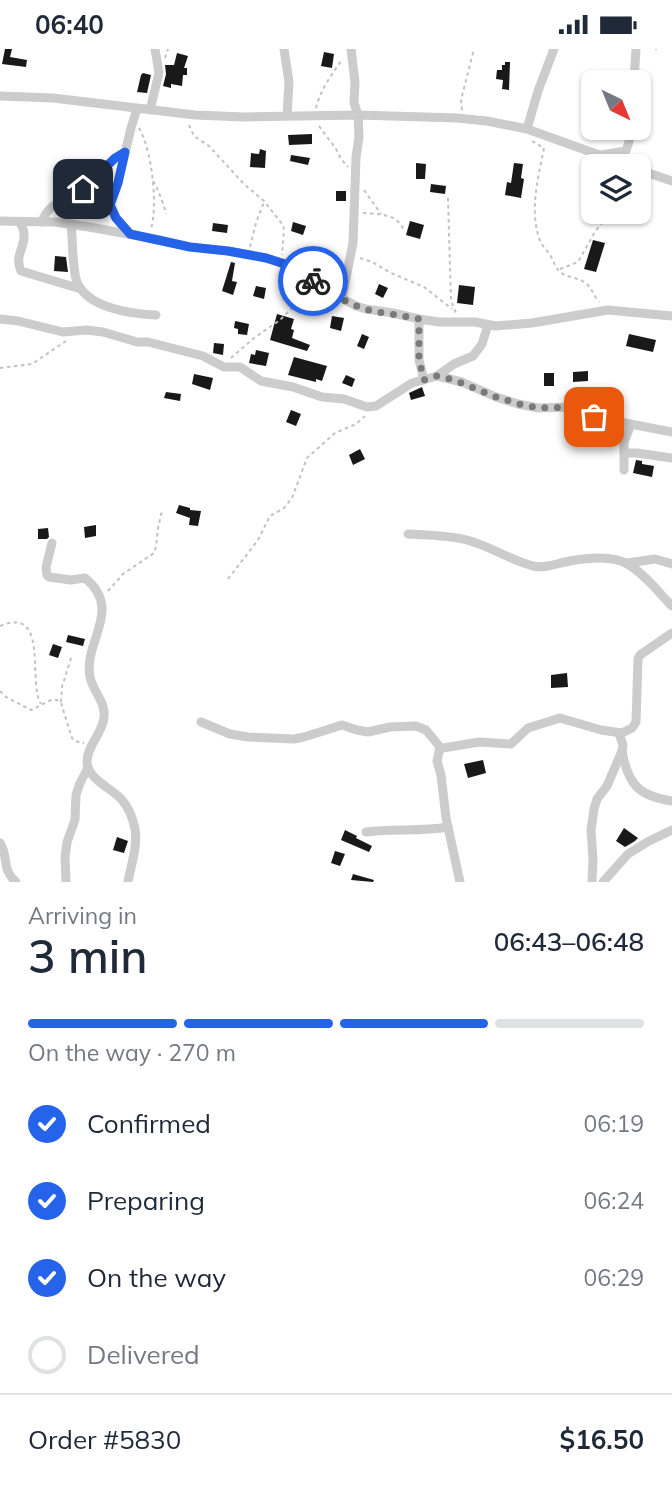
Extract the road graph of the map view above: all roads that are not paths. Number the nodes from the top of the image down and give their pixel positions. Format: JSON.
{"nodes":[{"id":1,"x":155,"y":49,"type":"edge"},
{"id":2,"x":284,"y":49,"type":"edge"},
{"id":3,"x":351,"y":49,"type":"edge"},
{"id":4,"x":554,"y":49,"type":"edge"},
{"id":5,"x":636,"y":49,"type":"edge"},
{"id":6,"x":635,"y":70,"type":"edge"},
{"id":7,"x":0,"y":96,"type":"edge"},
{"id":8,"x":150,"y":110,"type":"junction"},
{"id":9,"x":136,"y":113,"type":"junction"},
{"id":10,"x":358,"y":114,"type":"junction"},
{"id":11,"x":287,"y":116,"type":"junction"},
{"id":12,"x":527,"y":129,"type":"junction"},
{"id":13,"x":629,"y":140,"type":"edge"},
{"id":14,"x":125,"y":152,"type":"junction"},
{"id":15,"x":596,"y":154,"type":"edge"},
{"id":16,"x":606,"y":154,"type":"edge"},
{"id":17,"x":651,"y":174,"type":"edge"},
{"id":18,"x":672,"y":181,"type":"edge"},
{"id":19,"x":0,"y":221,"type":"edge"},
{"id":20,"x":20,"y":222,"type":"junction"},
{"id":21,"x":42,"y":222,"type":"junction"},
{"id":22,"x":71,"y":224,"type":"junction"},
{"id":23,"x":130,"y":234,"type":"junction"},
{"id":24,"x":81,"y":289,"type":"junction"},
{"id":25,"x":339,"y":296,"type":"junction"},
{"id":26,"x":156,"y":315,"type":"dead end"},
{"id":27,"x":672,"y":316,"type":"edge"},
{"id":28,"x":0,"y":319,"type":"edge"},
{"id":29,"x":419,"y":319,"type":"junction"},
{"id":30,"x":488,"y":325,"type":"junction"},
{"id":31,"x":437,"y":376,"type":"junction"},
{"id":32,"x":424,"y":380,"type":"junction"},
{"id":33,"x":631,"y":424,"type":"junction"},
{"id":34,"x":672,"y":432,"type":"edge"},
{"id":35,"x":624,"y":453,"type":"junction"},
{"id":36,"x":672,"y":458,"type":"edge"},
{"id":37,"x":624,"y":471,"type":"dead end"},
{"id":38,"x":408,"y":534,"type":"dead end"},
{"id":39,"x":52,"y":543,"type":"dead end"},
{"id":40,"x":627,"y":563,"type":"junction"},
{"id":41,"x":672,"y":564,"type":"edge"},
{"id":42,"x":672,"y":606,"type":"edge"},
{"id":43,"x":672,"y":632,"type":"edge"},
{"id":44,"x":201,"y":722,"type":"dead end"},
{"id":45,"x":619,"y":733,"type":"junction"},
{"id":46,"x":440,"y":747,"type":"junction"},
{"id":47,"x":622,"y":751,"type":"junction"},
{"id":48,"x":88,"y":768,"type":"junction"},
{"id":49,"x":672,"y":801,"type":"edge"},
{"id":50,"x":448,"y":827,"type":"junction"},
{"id":51,"x":672,"y":830,"type":"edge"},
{"id":52,"x":366,"y":832,"type":"dead end"},
{"id":53,"x":0,"y":843,"type":"edge"},
{"id":54,"x":16,"y":882,"type":"edge"},
{"id":55,"x":66,"y":882,"type":"edge"},
{"id":56,"x":128,"y":882,"type":"edge"},
{"id":57,"x":460,"y":882,"type":"edge"},
{"id":58,"x":592,"y":882,"type":"edge"},
{"id":59,"x":603,"y":882,"type":"edge"}],
"edges":[{"from":1,"to":8,"type":"street"},
{"from":2,"to":11,"type":"street"},
{"from":3,"to":10,"type":"street"},
{"from":4,"to":12,"type":"street"},
{"from":5,"to":6,"type":"street"},
{"from":7,"to":9,"type":"street"},
{"from":8,"to":9,"type":"street"},
{"from":8,"to":11,"type":"street"},
{"from":9,"to":14,"type":"street"},
{"from":10,"to":11,"type":"street"},
{"from":10,"to":12,"type":"street"},
{"from":10,"to":25,"type":"street"},
{"from":12,"to":15,"type":"street"},
{"from":13,"to":16,"type":"street"},
{"from":14,"to":21,"type":"street"},
{"from":14,"to":23,"type":"street"},
{"from":17,"to":18,"type":"street"},
{"from":19,"to":20,"type":"street"},
{"from":20,"to":21,"type":"street"},
{"from":20,"to":24,"type":"street"},
{"from":21,"to":22,"type":"street"},
{"from":22,"to":23,"type":"street"},
{"from":22,"to":24,"type":"street"},
{"from":23,"to":25,"type":"street"},
{"from":24,"to":26,"type":"street"},
{"from":25,"to":29,"type":"street"},
{"from":27,"to":30,"type":"street"},
{"from":28,"to":32,"type":"street"},
{"from":29,"to":30,"type":"street"},
{"from":29,"to":32,"type":"street"},
{"from":30,"to":31,"type":"street"},
{"from":31,"to":32,"type":"street"},
{"from":31,"to":33,"type":"street"},
{"from":33,"to":34,"type":"street"},
{"from":33,"to":35,"type":"street"},
{"from":35,"to":36,"type":"street"},
{"from":35,"to":37,"type":"street"},
{"from":38,"to":40,"type":"street"},
{"from":39,"to":48,"type":"street"},
{"from":40,"to":41,"type":"street"},
{"from":40,"to":42,"type":"street"},
{"from":43,"to":45,"type":"street"},
{"from":44,"to":46,"type":"street"},
{"from":45,"to":46,"type":"street"},
{"from":45,"to":47,"type":"street"},
{"from":46,"to":50,"type":"street"},
{"from":47,"to":49,"type":"street"},
{"from":47,"to":58,"type":"street"},
{"from":48,"to":55,"type":"street"},
{"from":48,"to":56,"type":"street"},
{"from":50,"to":52,"type":"street"},
{"from":50,"to":57,"type":"street"},
{"from":51,"to":59,"type":"street"},
{"from":53,"to":54,"type":"street"}]}
